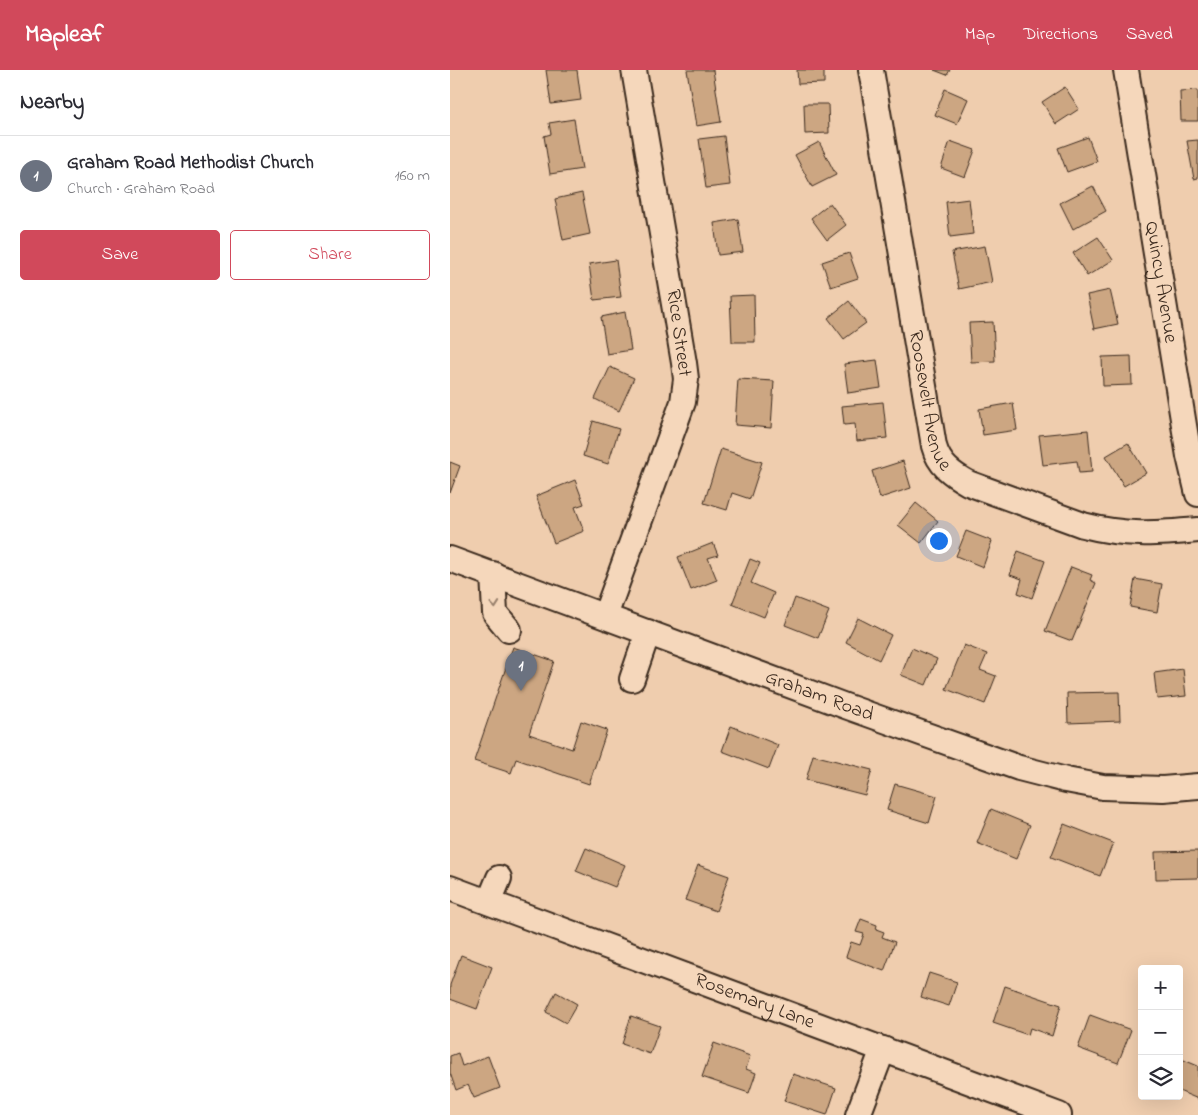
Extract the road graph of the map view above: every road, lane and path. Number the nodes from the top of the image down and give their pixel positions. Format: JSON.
{"nodes":[{"id":1,"x":634,"y":70,"type":"edge"},
{"id":2,"x":871,"y":70,"type":"edge"},
{"id":3,"x":1126,"y":70,"type":"edge"},
{"id":4,"x":1198,"y":494,"type":"edge"},
{"id":5,"x":1198,"y":530,"type":"edge"},
{"id":6,"x":450,"y":559,"type":"edge"},
{"id":7,"x":492,"y":574,"type":"junction"},
{"id":8,"x":604,"y":616,"type":"junction"},
{"id":9,"x":509,"y":630,"type":"dead end"},
{"id":10,"x":648,"y":632,"type":"junction"},
{"id":11,"x":632,"y":679,"type":"dead end"},
{"id":12,"x":1198,"y":786,"type":"edge"},
{"id":13,"x":499,"y":878,"type":"dead end"},
{"id":14,"x":454,"y":882,"type":"edge"},
{"id":15,"x":489,"y":902,"type":"junction"},
{"id":16,"x":884,"y":1049,"type":"junction"},
{"id":17,"x":858,"y":1115,"type":"edge"},
{"id":18,"x":1059,"y":1115,"type":"edge"}],
"edges":[{"from":1,"to":8,"type":"street","name":"Rice Street"},
{"from":2,"to":5,"type":"street","name":"Roosevelt Avenue"},
{"from":3,"to":4,"type":"street","name":"Quincy Avenue"},
{"from":6,"to":7,"type":"street","name":"Graham Road"},
{"from":7,"to":8,"type":"street","name":"Graham Road"},
{"from":7,"to":9,"type":"street","one_way":true},
{"from":8,"to":10,"type":"street","name":"Graham Road"},
{"from":10,"to":11,"type":"street"},
{"from":10,"to":12,"type":"street","name":"Graham Road"},
{"from":13,"to":15,"type":"street"},
{"from":14,"to":15,"type":"street","name":"Rosemary Lane"},
{"from":15,"to":16,"type":"street","name":"Rosemary Lane"},
{"from":16,"to":17,"type":"street"},
{"from":16,"to":18,"type":"street","name":"Rosemary Lane"}]}
